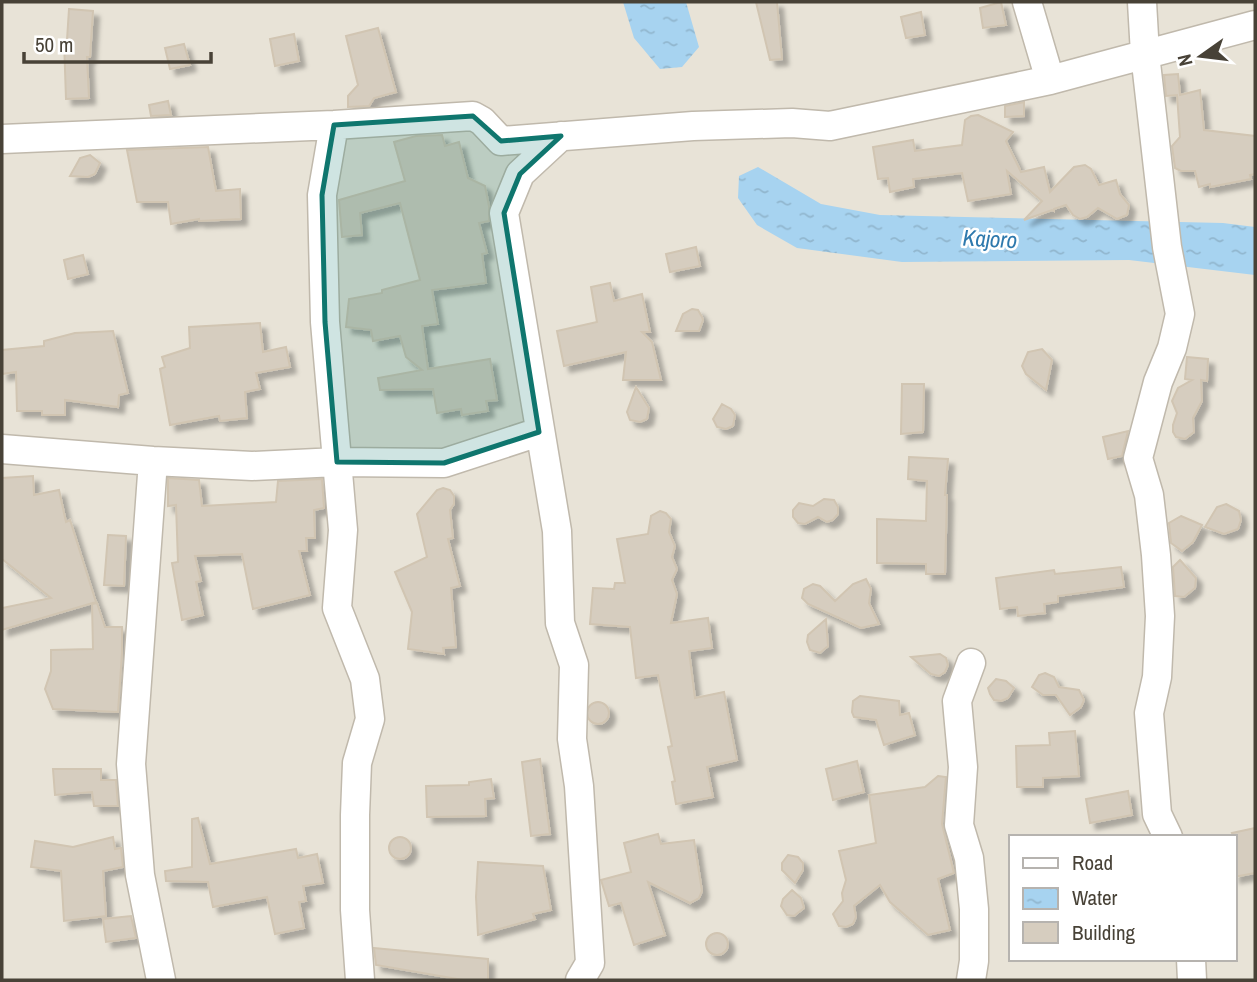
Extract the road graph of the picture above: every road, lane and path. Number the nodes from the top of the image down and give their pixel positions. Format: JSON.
{"nodes":[{"id":1,"x":1027,"y":2,"type":"edge"},
{"id":2,"x":1142,"y":2,"type":"edge"},
{"id":3,"x":1255,"y":26,"type":"edge"},
{"id":4,"x":1145,"y":54,"type":"junction"},
{"id":5,"x":1050,"y":80,"type":"junction"},
{"id":6,"x":334,"y":125,"type":"junction"},
{"id":7,"x":561,"y":136,"type":"junction"},
{"id":8,"x":2,"y":139,"type":"edge"},
{"id":9,"x":539,"y":432,"type":"junction"},
{"id":10,"x":2,"y":449,"type":"edge"},
{"id":11,"x":153,"y":461,"type":"junction"},
{"id":12,"x":337,"y":462,"type":"junction"},
{"id":13,"x":971,"y":663,"type":"dead end"},
{"id":14,"x":1167,"y":835,"type":"edge"},
{"id":15,"x":1191,"y":961,"type":"edge"},
{"id":16,"x":160,"y":980,"type":"edge"},
{"id":17,"x":360,"y":980,"type":"edge"},
{"id":18,"x":580,"y":980,"type":"edge"},
{"id":19,"x":971,"y":980,"type":"edge"},
{"id":20,"x":1192,"y":980,"type":"edge"}],
"edges":[{"from":1,"to":5,"type":"street"},
{"from":2,"to":4,"type":"street"},
{"from":3,"to":4,"type":"street"},
{"from":4,"to":5,"type":"street"},
{"from":4,"to":14,"type":"street"},
{"from":5,"to":7,"type":"street"},
{"from":6,"to":7,"type":"street"},
{"from":6,"to":8,"type":"street"},
{"from":6,"to":12,"type":"street"},
{"from":7,"to":9,"type":"street"},
{"from":9,"to":12,"type":"street"},
{"from":9,"to":18,"type":"street"},
{"from":10,"to":11,"type":"street"},
{"from":11,"to":12,"type":"street"},
{"from":11,"to":16,"type":"street"},
{"from":12,"to":17,"type":"street"},
{"from":13,"to":19,"type":"street"},
{"from":15,"to":20,"type":"street"}]}
